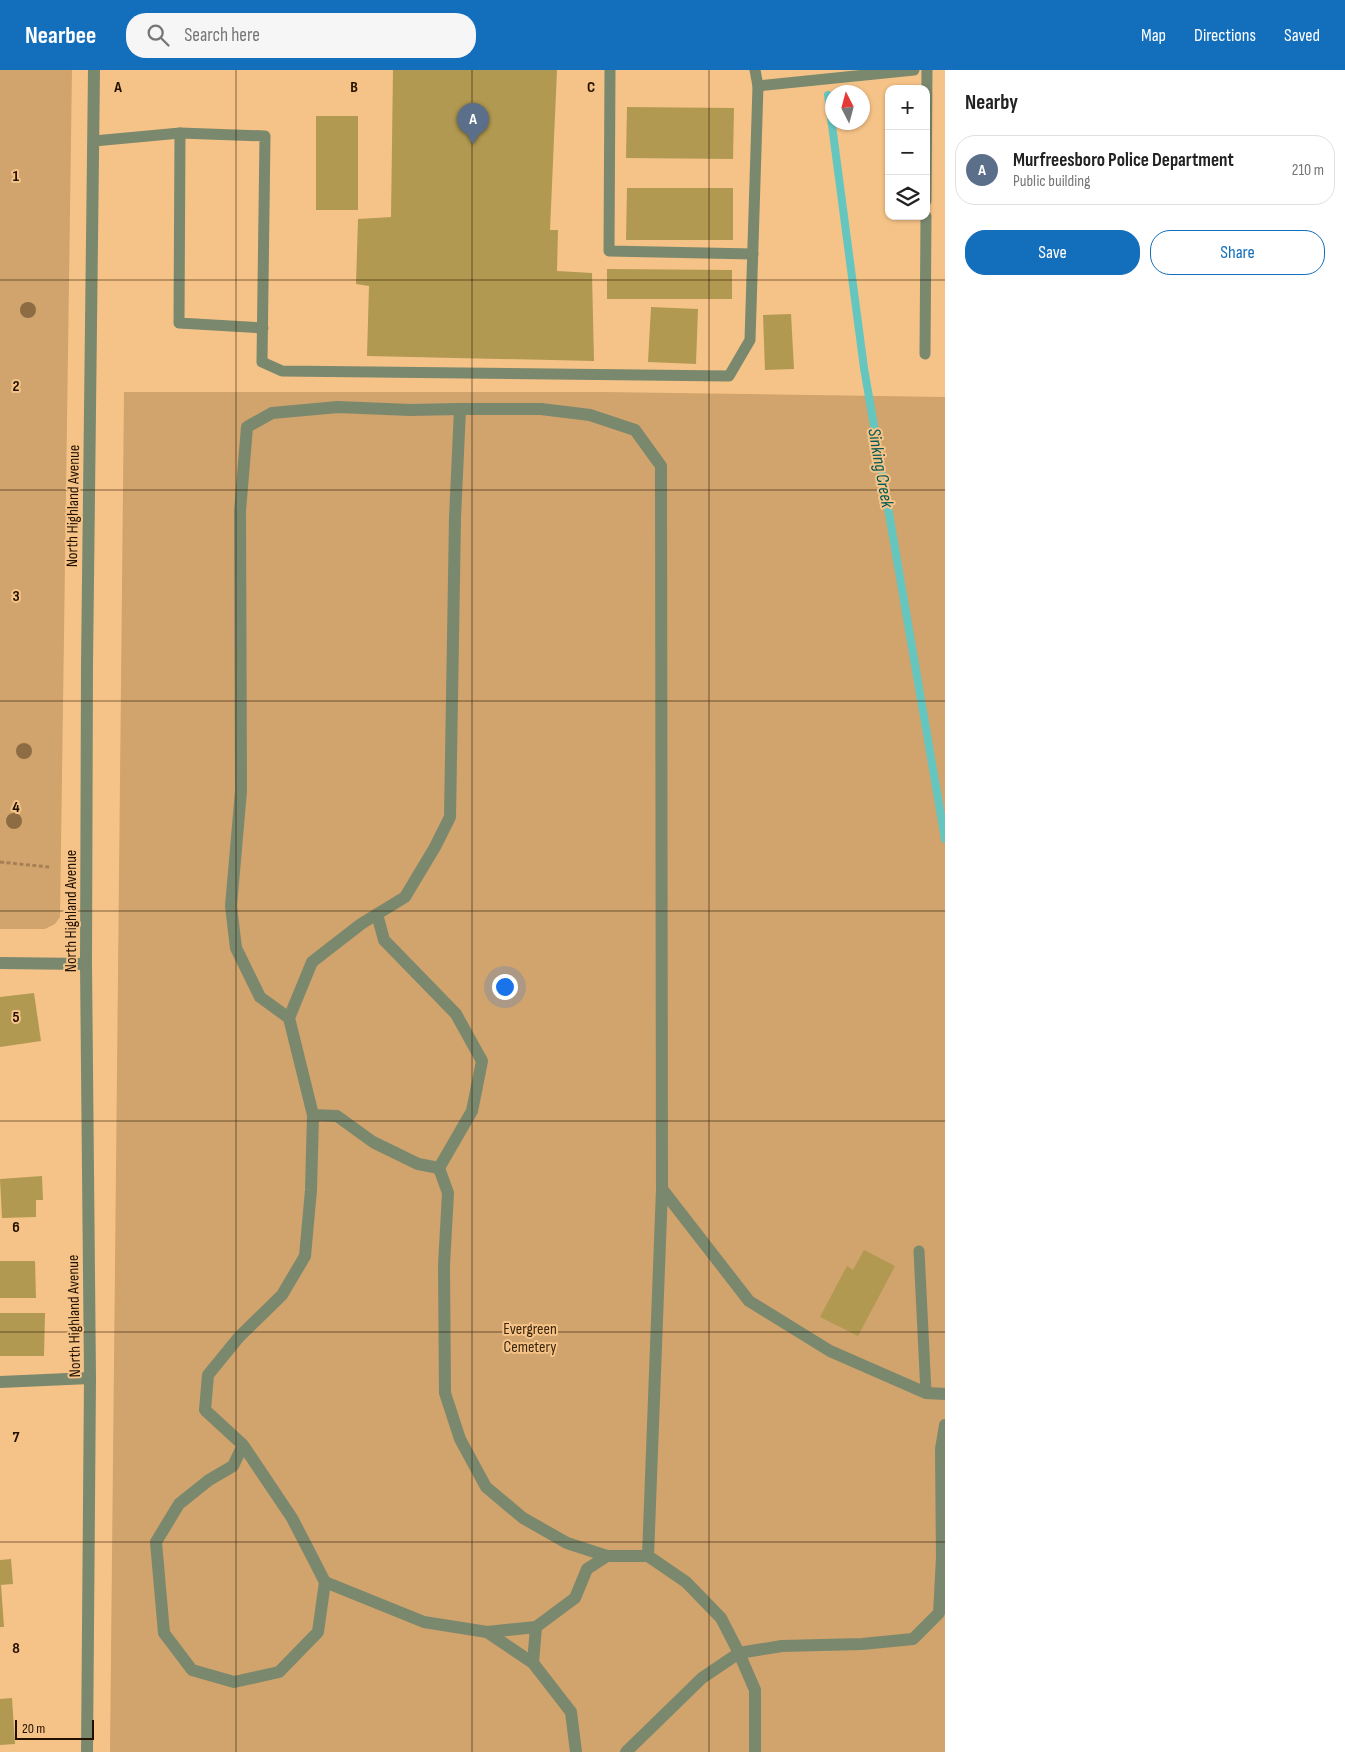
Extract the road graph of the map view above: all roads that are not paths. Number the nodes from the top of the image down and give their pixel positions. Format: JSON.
{"nodes":[{"id":1,"x":94,"y":70,"type":"edge"},
{"id":2,"x":610,"y":70,"type":"edge"},
{"id":3,"x":755,"y":70,"type":"edge"},
{"id":4,"x":914,"y":70,"type":"edge"},
{"id":5,"x":928,"y":70,"type":"edge"},
{"id":6,"x":758,"y":86,"type":"junction"},
{"id":7,"x":180,"y":132,"type":"junction"},
{"id":8,"x":94,"y":141,"type":"junction"},
{"id":9,"x":926,"y":175,"type":"edge"},
{"id":10,"x":926,"y":220,"type":"edge"},
{"id":11,"x":753,"y":254,"type":"junction"},
{"id":12,"x":263,"y":328,"type":"junction"},
{"id":13,"x":925,"y":354,"type":"dead end"},
{"id":14,"x":460,"y":409,"type":"junction"},
{"id":15,"x":377,"y":914,"type":"junction"},
{"id":16,"x":0,"y":963,"type":"edge"},
{"id":17,"x":86,"y":964,"type":"junction"},
{"id":18,"x":289,"y":1018,"type":"junction"},
{"id":19,"x":313,"y":1115,"type":"junction"},
{"id":20,"x":438,"y":1168,"type":"junction"},
{"id":21,"x":662,"y":1189,"type":"junction"},
{"id":22,"x":918,"y":1251,"type":"dead end"},
{"id":23,"x":90,"y":1378,"type":"junction"},
{"id":24,"x":0,"y":1382,"type":"edge"},
{"id":25,"x":926,"y":1393,"type":"junction"},
{"id":26,"x":945,"y":1394,"type":"edge"},
{"id":27,"x":945,"y":1425,"type":"edge"},
{"id":28,"x":243,"y":1446,"type":"junction"},
{"id":29,"x":606,"y":1556,"type":"junction"},
{"id":30,"x":648,"y":1556,"type":"junction"},
{"id":31,"x":325,"y":1582,"type":"junction"},
{"id":32,"x":536,"y":1627,"type":"junction"},
{"id":33,"x":487,"y":1632,"type":"junction"},
{"id":34,"x":739,"y":1653,"type":"junction"},
{"id":35,"x":533,"y":1664,"type":"junction"},
{"id":36,"x":87,"y":1752,"type":"edge"},
{"id":37,"x":576,"y":1752,"type":"edge"},
{"id":38,"x":626,"y":1752,"type":"edge"},
{"id":39,"x":755,"y":1752,"type":"edge"}],
"edges":[{"from":1,"to":8,"type":"street","name":"North Highland Avenue"},
{"from":2,"to":11,"type":"lane"},
{"from":3,"to":6,"type":"lane"},
{"from":4,"to":6,"type":"lane"},
{"from":5,"to":9,"type":"lane"},
{"from":6,"to":11,"type":"lane"},
{"from":7,"to":8,"type":"lane"},
{"from":7,"to":12,"type":"lane"},
{"from":7,"to":12,"type":"lane"},
{"from":8,"to":17,"type":"street","name":"North Highland Avenue"},
{"from":10,"to":13,"type":"lane"},
{"from":11,"to":12,"type":"lane"},
{"from":14,"to":15,"type":"street"},
{"from":14,"to":18,"type":"street"},
{"from":14,"to":21,"type":"street"},
{"from":15,"to":18,"type":"street"},
{"from":15,"to":20,"type":"street"},
{"from":16,"to":17,"type":"street"},
{"from":17,"to":23,"type":"street","name":"North Highland Avenue"},
{"from":18,"to":19,"type":"street"},
{"from":19,"to":20,"type":"street"},
{"from":19,"to":28,"type":"street"},
{"from":20,"to":29,"type":"street"},
{"from":21,"to":25,"type":"street"},
{"from":21,"to":30,"type":"street"},
{"from":22,"to":25,"type":"lane"},
{"from":23,"to":24,"type":"street"},
{"from":23,"to":36,"type":"street","name":"North Highland Avenue"},
{"from":25,"to":26,"type":"street"},
{"from":27,"to":34,"type":"street"},
{"from":28,"to":31,"type":"street"},
{"from":28,"to":31,"type":"street"},
{"from":29,"to":30,"type":"street"},
{"from":29,"to":32,"type":"street"},
{"from":30,"to":34,"type":"street"},
{"from":31,"to":33,"type":"street"},
{"from":32,"to":33,"type":"street"},
{"from":32,"to":35,"type":"street"},
{"from":33,"to":35,"type":"street"},
{"from":34,"to":38,"type":"street"},
{"from":34,"to":39,"type":"street"},
{"from":35,"to":37,"type":"street"}]}
